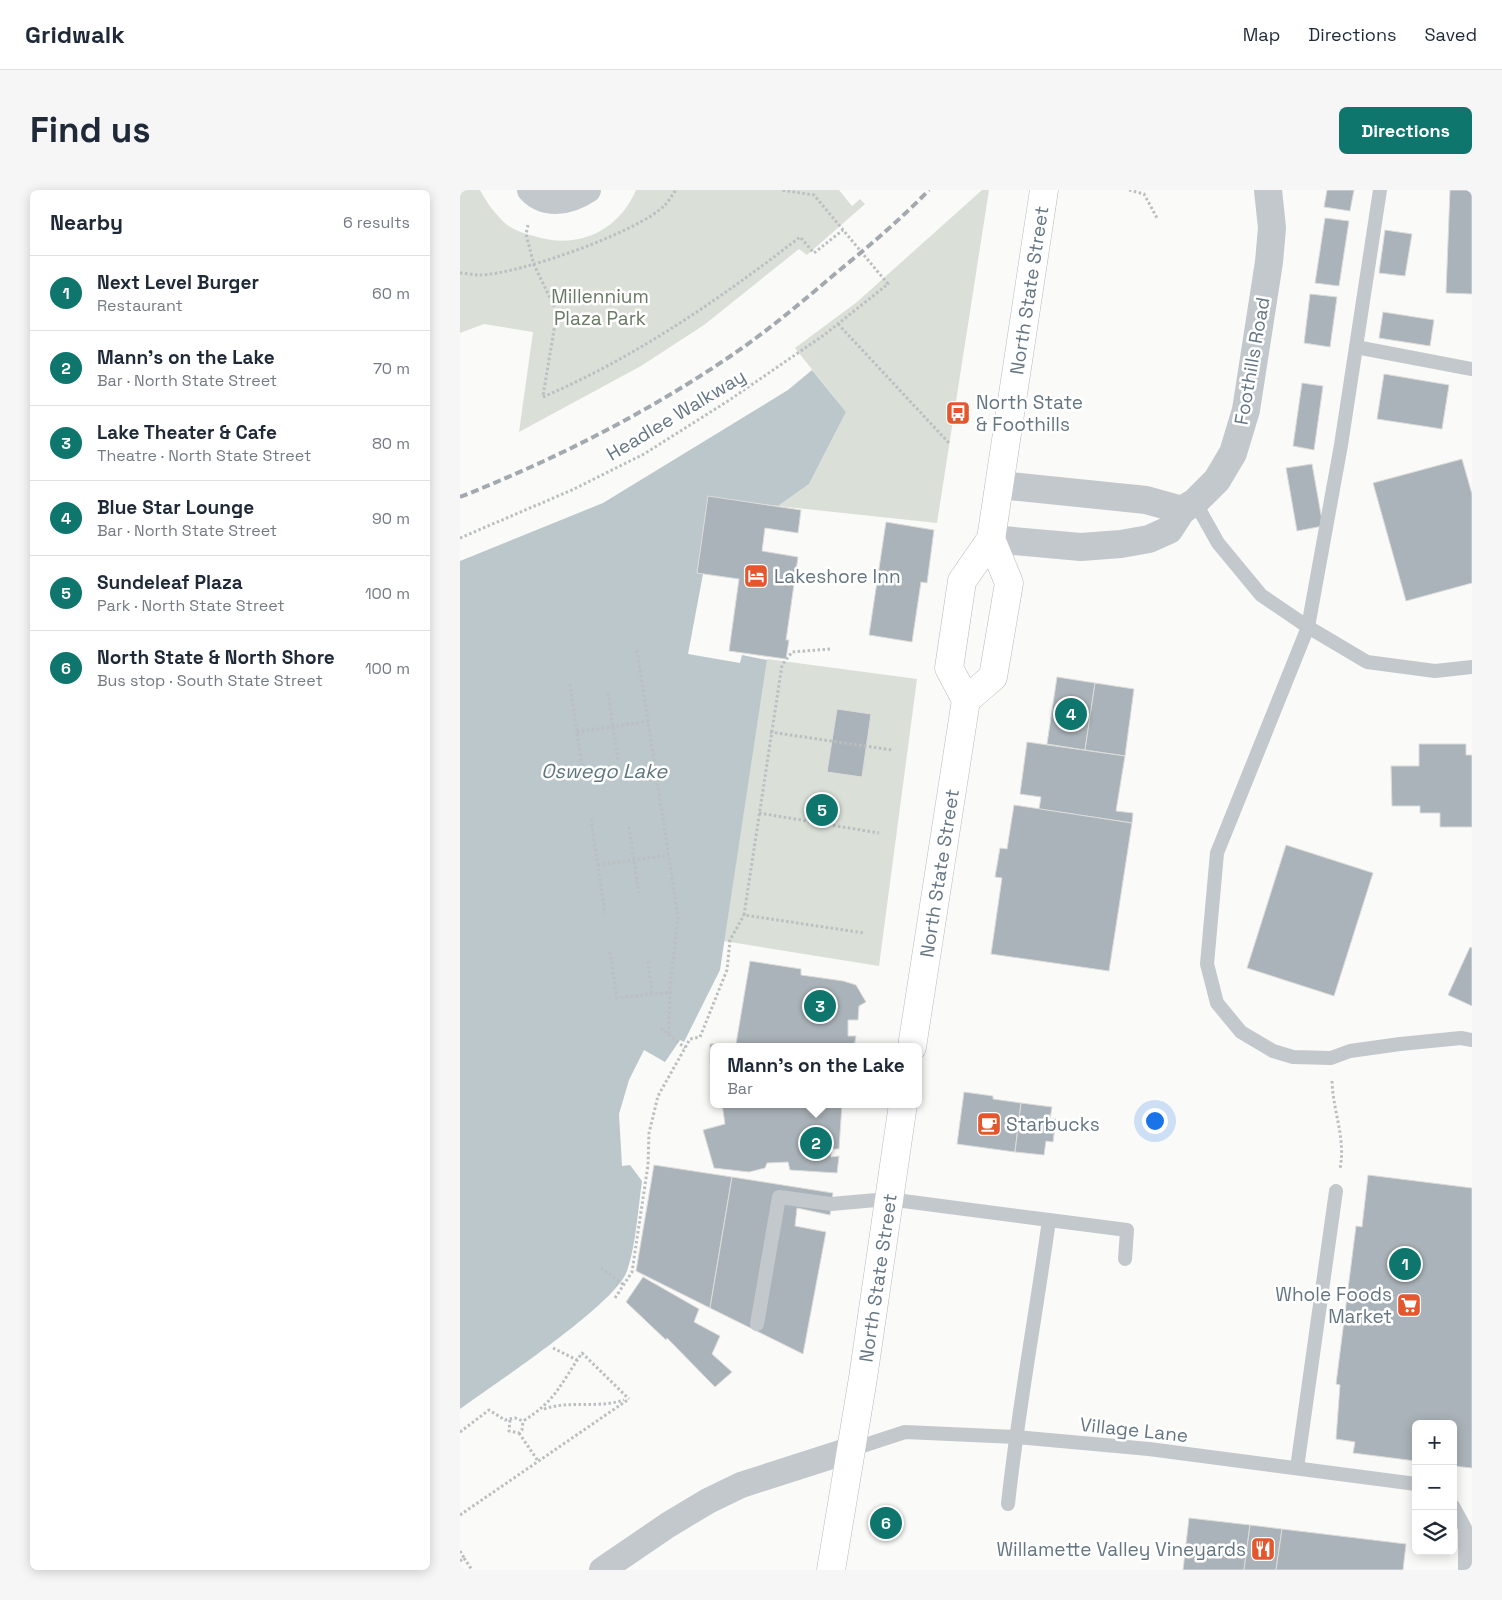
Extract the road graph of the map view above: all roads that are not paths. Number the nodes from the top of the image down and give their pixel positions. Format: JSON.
{"nodes":[{"id":1,"x":588,"y":190,"type":"edge"},
{"id":2,"x":1044,"y":190,"type":"edge"},
{"id":3,"x":1268,"y":190,"type":"edge"},
{"id":4,"x":1380,"y":190,"type":"edge"},
{"id":5,"x":532,"y":192,"type":"edge"},
{"id":6,"x":1356,"y":347,"type":"junction"},
{"id":7,"x":1472,"y":369,"type":"edge"},
{"id":8,"x":1000,"y":485,"type":"junction"},
{"id":9,"x":1188,"y":506,"type":"junction"},
{"id":10,"x":991,"y":539,"type":"junction"},
{"id":11,"x":1308,"y":627,"type":"junction"},
{"id":12,"x":1472,"y":667,"type":"edge"},
{"id":13,"x":966,"y":700,"type":"junction"},
{"id":14,"x":1472,"y":1040,"type":"edge"},
{"id":15,"x":913,"y":1043,"type":"edge"},
{"id":16,"x":902,"y":1108,"type":"edge"},
{"id":17,"x":1336,"y":1191,"type":"road end"},
{"id":18,"x":888,"y":1200,"type":"junction"},
{"id":19,"x":1049,"y":1220,"type":"junction"},
{"id":20,"x":1125,"y":1259,"type":"dead end"},
{"id":21,"x":757,"y":1324,"type":"dead end"},
{"id":22,"x":1015,"y":1438,"type":"junction"},
{"id":23,"x":850,"y":1450,"type":"junction"},
{"id":24,"x":1297,"y":1468,"type":"junction"},
{"id":25,"x":1412,"y":1483,"type":"edge"},
{"id":26,"x":1008,"y":1504,"type":"dead end"},
{"id":27,"x":1456,"y":1510,"type":"edge"},
{"id":28,"x":602,"y":1570,"type":"edge"},
{"id":29,"x":831,"y":1570,"type":"edge"},
{"id":30,"x":1465,"y":1570,"type":"edge"}],
"edges":[{"from":1,"to":5,"type":"street"},
{"from":2,"to":8,"type":"main road","name":"North State Street"},
{"from":3,"to":9,"type":"street","name":"Foothills Road"},
{"from":4,"to":6,"type":"lane"},
{"from":6,"to":7,"type":"lane"},
{"from":6,"to":11,"type":"lane"},
{"from":8,"to":9,"type":"street"},
{"from":8,"to":10,"type":"main road","name":"North State Street"},
{"from":9,"to":10,"type":"street","name":"Foothills Road"},
{"from":9,"to":11,"type":"lane"},
{"from":10,"to":13,"type":"main road","name":"North State Street"},
{"from":10,"to":13,"type":"main road"},
{"from":11,"to":12,"type":"lane"},
{"from":11,"to":14,"type":"lane"},
{"from":13,"to":15,"type":"main road","name":"North State Street"},
{"from":16,"to":18,"type":"main road","name":"North State Street"},
{"from":17,"to":24,"type":"lane"},
{"from":18,"to":19,"type":"lane"},
{"from":18,"to":21,"type":"lane"},
{"from":18,"to":23,"type":"main road","name":"North State Street"},
{"from":19,"to":20,"type":"lane"},
{"from":19,"to":22,"type":"lane"},
{"from":22,"to":23,"type":"lane","name":"Village Lane"},
{"from":22,"to":24,"type":"lane","name":"Village Lane"},
{"from":22,"to":26,"type":"lane"},
{"from":23,"to":28,"type":"street"},
{"from":23,"to":29,"type":"main road","name":"North State Street"},
{"from":24,"to":25,"type":"lane","name":"Village Lane"},
{"from":27,"to":30,"type":"lane"}]}
